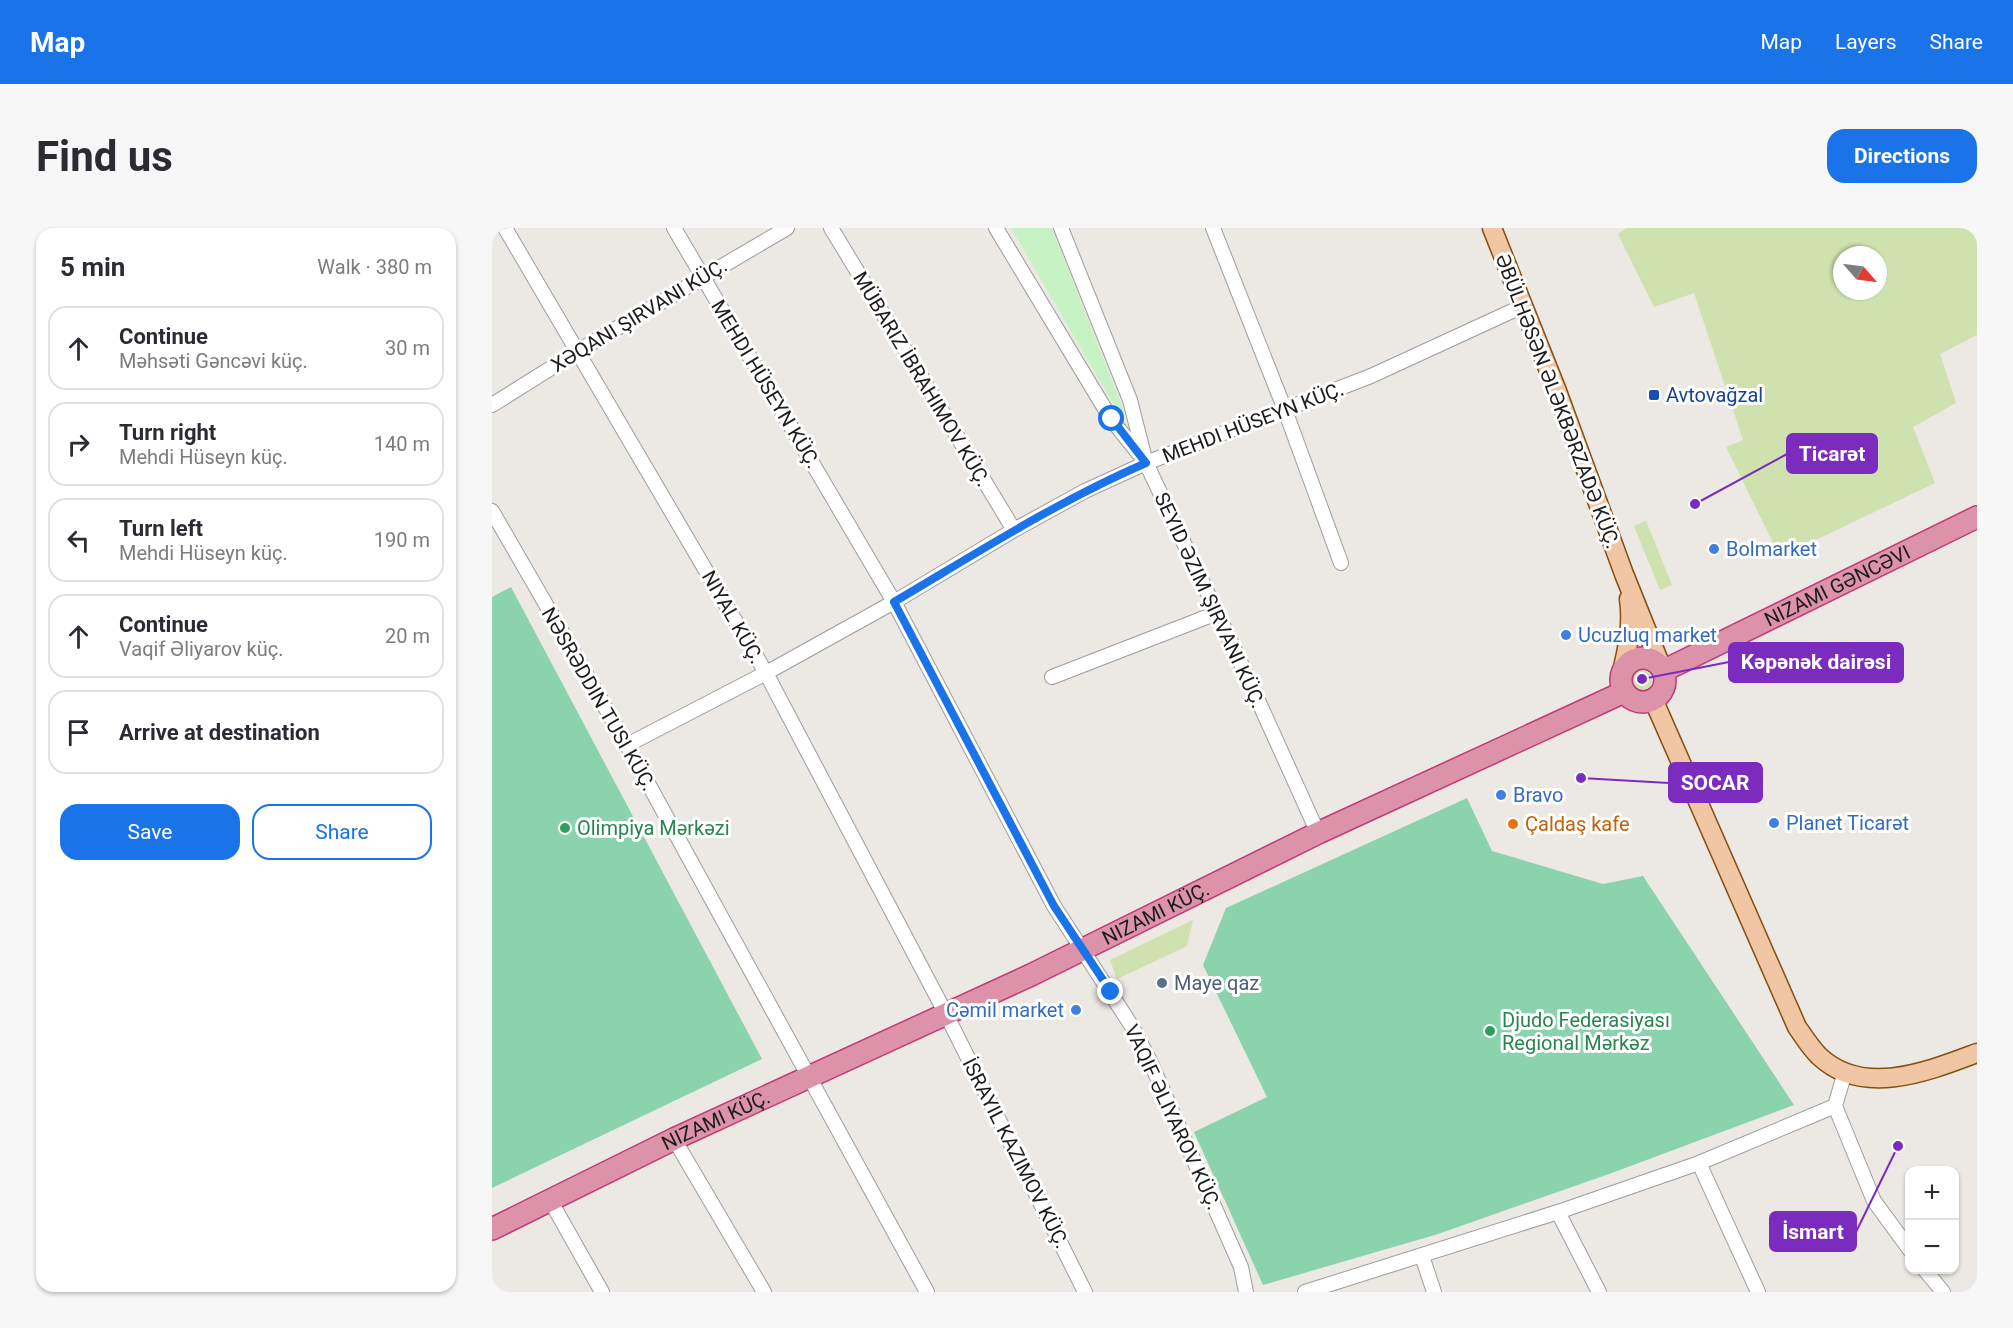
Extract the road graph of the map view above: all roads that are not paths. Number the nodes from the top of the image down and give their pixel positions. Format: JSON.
{"nodes":[{"id":1,"x":505,"y":228,"type":"edge"},
{"id":2,"x":674,"y":228,"type":"edge"},
{"id":3,"x":787,"y":228,"type":"edge"},
{"id":4,"x":831,"y":228,"type":"edge"},
{"id":5,"x":996,"y":228,"type":"edge"},
{"id":6,"x":1061,"y":228,"type":"edge"},
{"id":7,"x":1213,"y":228,"type":"edge"},
{"id":8,"x":1492,"y":228,"type":"edge"},
{"id":9,"x":702,"y":276,"type":"junction"},
{"id":10,"x":1523,"y":306,"type":"junction"},
{"id":11,"x":578,"y":351,"type":"junction"},
{"id":12,"x":492,"y":405,"type":"edge"},
{"id":13,"x":1285,"y":410,"type":"junction"},
{"id":14,"x":1146,"y":463,"type":"junction"},
{"id":15,"x":492,"y":511,"type":"edge"},
{"id":16,"x":1977,"y":517,"type":"edge"},
{"id":17,"x":1014,"y":530,"type":"junction"},
{"id":18,"x":1341,"y":563,"type":"dead end"},
{"id":19,"x":1624,"y":574,"type":"junction"},
{"id":20,"x":894,"y":602,"type":"junction"},
{"id":21,"x":1217,"y":613,"type":"junction"},
{"id":22,"x":1663,"y":671,"type":"junction"},
{"id":23,"x":766,"y":673,"type":"junction"},
{"id":24,"x":1052,"y":677,"type":"dead end"},
{"id":25,"x":1623,"y":684,"type":"junction"},
{"id":26,"x":1653,"y":699,"type":"junction"},
{"id":27,"x":627,"y":745,"type":"junction"},
{"id":28,"x":1318,"y":833,"type":"junction"},
{"id":29,"x":1083,"y":949,"type":"junction"},
{"id":30,"x":946,"y":1014,"type":"junction"},
{"id":31,"x":1977,"y":1053,"type":"edge"},
{"id":32,"x":1845,"y":1072,"type":"junction"},
{"id":33,"x":810,"y":1076,"type":"junction"},
{"id":34,"x":1835,"y":1106,"type":"junction"},
{"id":35,"x":674,"y":1140,"type":"junction"},
{"id":36,"x":1699,"y":1163,"type":"junction"},
{"id":37,"x":550,"y":1200,"type":"junction"},
{"id":38,"x":1558,"y":1212,"type":"junction"},
{"id":39,"x":492,"y":1229,"type":"edge"},
{"id":40,"x":1905,"y":1243,"type":"edge"},
{"id":41,"x":1422,"y":1256,"type":"junction"},
{"id":42,"x":1929,"y":1274,"type":"edge"},
{"id":43,"x":602,"y":1292,"type":"edge"},
{"id":44,"x":764,"y":1292,"type":"edge"},
{"id":45,"x":927,"y":1292,"type":"edge"},
{"id":46,"x":1085,"y":1292,"type":"edge"},
{"id":47,"x":1246,"y":1292,"type":"edge"},
{"id":48,"x":1305,"y":1292,"type":"edge"},
{"id":49,"x":1434,"y":1292,"type":"edge"},
{"id":50,"x":1599,"y":1292,"type":"edge"},
{"id":51,"x":1758,"y":1292,"type":"edge"},
{"id":52,"x":1943,"y":1292,"type":"edge"}],
"edges":[{"from":1,"to":11,"type":"street","name":"NIYAL KÜÇ."},
{"from":2,"to":9,"type":"street","name":"MEHDI HÜSEYN KÜÇ."},
{"from":3,"to":9,"type":"street","name":"XƏQANI ŞIRVANI KÜÇ."},
{"from":4,"to":17,"type":"street","name":"MÜBARIZ İBRAHIMOV KÜÇ."},
{"from":5,"to":14,"type":"street"},
{"from":6,"to":14,"type":"street","name":"SEYID ƏZIM ŞIRVANI KÜÇ."},
{"from":7,"to":13,"type":"street"},
{"from":8,"to":10,"type":"main road","name":"ƏBÜLHƏSƏN ƏLƏKBƏRZADƏ KÜÇ."},
{"from":9,"to":11,"type":"street","name":"XƏQANI ŞIRVANI KÜÇ."},
{"from":9,"to":20,"type":"street","name":"MEHDI HÜSEYN KÜÇ."},
{"from":10,"to":13,"type":"street","name":"MEHDI HÜSEYN KÜÇ."},
{"from":10,"to":19,"type":"main road","name":"ƏBÜLHƏSƏN ƏLƏKBƏRZADƏ KÜÇ."},
{"from":11,"to":12,"type":"street","name":"XƏQANI ŞIRVANI KÜÇ."},
{"from":11,"to":23,"type":"street","name":"NIYAL KÜÇ."},
{"from":13,"to":14,"type":"street","name":"MEHDI HÜSEYN KÜÇ."},
{"from":13,"to":18,"type":"street"},
{"from":14,"to":17,"type":"street","name":"MEHDI HÜSEYN KÜÇ."},
{"from":14,"to":21,"type":"street","name":"SEYID ƏZIM ŞIRVANI KÜÇ."},
{"from":15,"to":27,"type":"street","name":"NƏSRƏDDIN TUSI KÜÇ."},
{"from":16,"to":22,"type":"highway","name":"NIZAMI GƏNCƏVI"},
{"from":17,"to":20,"type":"street","name":"MEHDI HÜSEYN KÜÇ."},
{"from":19,"to":22,"type":"main road"},
{"from":19,"to":25,"type":"main road"},
{"from":20,"to":23,"type":"street","name":"MEHDI HÜSEYN KÜÇ."},
{"from":20,"to":29,"type":"street","name":"MEHDI HÜSEYN KÜÇ."},
{"from":21,"to":24,"type":"street"},
{"from":21,"to":28,"type":"street","name":"SEYID ƏZIM ŞIRVANI KÜÇ."},
{"from":22,"to":25,"type":"highway","name":"NIZAMI KÜÇ."},
{"from":22,"to":26,"type":"highway"},
{"from":23,"to":27,"type":"street","name":"MEHDI HÜSEYN KÜÇ."},
{"from":23,"to":30,"type":"street","name":"NIYAL KÜÇ."},
{"from":25,"to":26,"type":"highway"},
{"from":25,"to":28,"type":"highway","name":"NIZAMI KÜÇ."},
{"from":26,"to":32,"type":"main road"},
{"from":27,"to":33,"type":"street","name":"NƏSRƏDDIN TUSI KÜÇ."},
{"from":28,"to":29,"type":"highway","name":"NIZAMI KÜÇ."},
{"from":29,"to":30,"type":"highway","name":"NIZAMI KÜÇ."},
{"from":29,"to":47,"type":"street","name":"VAQIF ƏLIYAROV KÜÇ."},
{"from":30,"to":33,"type":"highway","name":"NIZAMI KÜÇ."},
{"from":30,"to":46,"type":"street","name":"NIYAL KÜÇ."},
{"from":31,"to":32,"type":"main road"},
{"from":32,"to":34,"type":"street"},
{"from":33,"to":35,"type":"highway","name":"NIZAMI KÜÇ."},
{"from":33,"to":45,"type":"street","name":"NƏSRƏDDIN TUSI KÜÇ."},
{"from":34,"to":36,"type":"street"},
{"from":34,"to":40,"type":"street"},
{"from":35,"to":37,"type":"highway","name":"NIZAMI KÜÇ."},
{"from":35,"to":44,"type":"street"},
{"from":36,"to":38,"type":"street"},
{"from":36,"to":51,"type":"street"},
{"from":37,"to":39,"type":"highway","name":"NIZAMI KÜÇ."},
{"from":37,"to":43,"type":"street"},
{"from":38,"to":41,"type":"street"},
{"from":38,"to":50,"type":"street"},
{"from":41,"to":48,"type":"street"},
{"from":41,"to":49,"type":"street"},
{"from":42,"to":52,"type":"street"}]}
